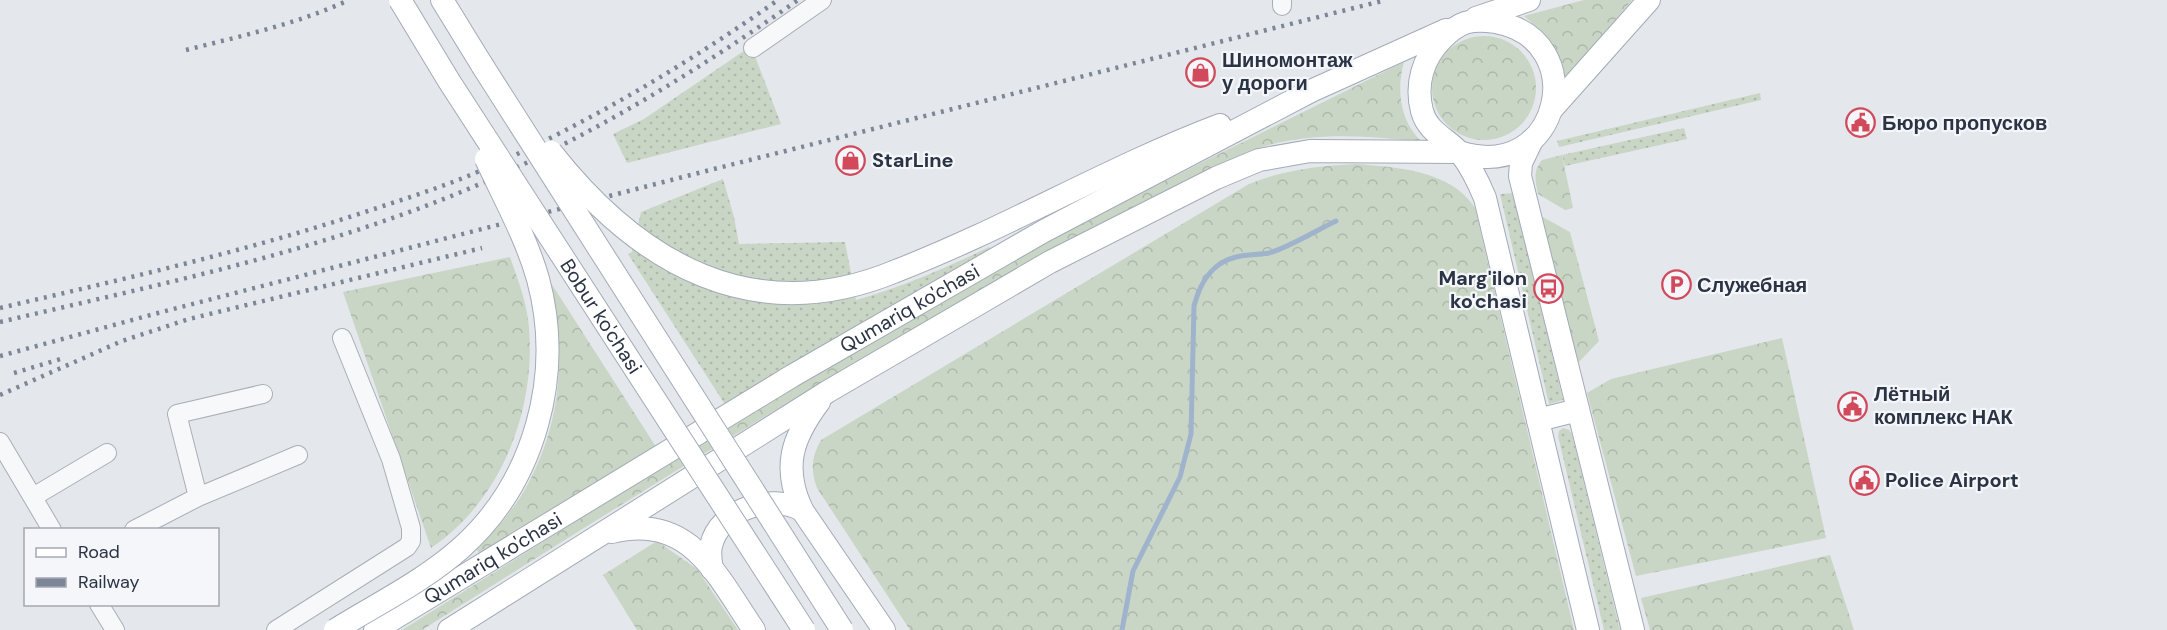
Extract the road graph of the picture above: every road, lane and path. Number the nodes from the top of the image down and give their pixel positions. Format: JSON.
{"nodes":[{"id":1,"x":400,"y":0,"type":"edge"},
{"id":2,"x":442,"y":0,"type":"edge"},
{"id":3,"x":822,"y":0,"type":"edge"},
{"id":4,"x":1529,"y":0,"type":"edge"},
{"id":5,"x":1649,"y":0,"type":"edge"},
{"id":6,"x":1463,"y":22,"type":"junction"},
{"id":7,"x":753,"y":48,"type":"dead end"},
{"id":8,"x":482,"y":65,"type":"junction"},
{"id":9,"x":449,"y":81,"type":"junction"},
{"id":10,"x":1311,"y":91,"type":"junction"},
{"id":11,"x":1551,"y":110,"type":"junction"},
{"id":12,"x":1532,"y":140,"type":"junction"},
{"id":13,"x":1459,"y":152,"type":"junction"},
{"id":14,"x":342,"y":338,"type":"dead end"},
{"id":15,"x":827,"y":392,"type":"junction"},
{"id":16,"x":263,"y":394,"type":"dead end"},
{"id":17,"x":1578,"y":410,"type":"junction"},
{"id":18,"x":1538,"y":420,"type":"junction"},
{"id":19,"x":0,"y":442,"type":"edge"},
{"id":20,"x":107,"y":453,"type":"dead end"},
{"id":21,"x":298,"y":455,"type":"dead end"},
{"id":22,"x":33,"y":497,"type":"junction"},
{"id":23,"x":198,"y":497,"type":"junction"},
{"id":24,"x":802,"y":510,"type":"junction"},
{"id":25,"x":51,"y":528,"type":"edge"},
{"id":26,"x":138,"y":528,"type":"edge"},
{"id":27,"x":596,"y":537,"type":"junction"},
{"id":28,"x":712,"y":569,"type":"junction"},
{"id":29,"x":100,"y":606,"type":"edge"},
{"id":30,"x":115,"y":630,"type":"edge"},
{"id":31,"x":276,"y":630,"type":"edge"},
{"id":32,"x":335,"y":630,"type":"edge"},
{"id":33,"x":375,"y":630,"type":"edge"},
{"id":34,"x":449,"y":630,"type":"edge"},
{"id":35,"x":754,"y":630,"type":"edge"},
{"id":36,"x":804,"y":630,"type":"edge"},
{"id":37,"x":842,"y":630,"type":"edge"},
{"id":38,"x":884,"y":630,"type":"edge"},
{"id":39,"x":1588,"y":630,"type":"edge"},
{"id":40,"x":1633,"y":630,"type":"edge"}],
"edges":[{"from":1,"to":9,"type":"main road","name":"Bobur ko'chasi","bridge":true},
{"from":2,"to":8,"type":"main road","name":"Bobur ko'chasi"},
{"from":3,"to":7,"type":"street"},
{"from":4,"to":6,"type":"main road","name":"Qumariq ko'chasi"},
{"from":5,"to":11,"type":"main road","name":"Qumariq ko'chasi"},
{"from":6,"to":10,"type":"main road","name":"Qumariq ko'chasi"},
{"from":6,"to":11,"type":"main road","name":"Qumariq ko'chasi"},
{"from":6,"to":13,"type":"main road","name":"Qumariq ko'chasi"},
{"from":8,"to":10,"type":"main road","bridge":true},
{"from":8,"to":37,"type":"main road","name":"Bobur ko'chasi","bridge":true},
{"from":9,"to":32,"type":"main road","bridge":true},
{"from":9,"to":36,"type":"main road","name":"Bobur ko'chasi","bridge":true},
{"from":10,"to":33,"type":"main road","name":"Qumariq ko'chasi"},
{"from":11,"to":12,"type":"main road","name":"Qumariq ko'chasi"},
{"from":12,"to":13,"type":"main road","name":"Qumariq ko'chasi"},
{"from":12,"to":17,"type":"main road"},
{"from":13,"to":15,"type":"main road","name":"Qumariq ko'chasi"},
{"from":13,"to":18,"type":"main road"},
{"from":14,"to":31,"type":"street"},
{"from":15,"to":24,"type":"main road"},
{"from":15,"to":27,"type":"main road","name":"Qumariq ko'chasi"},
{"from":16,"to":23,"type":"street"},
{"from":17,"to":18,"type":"main road"},
{"from":17,"to":40,"type":"main road"},
{"from":18,"to":39,"type":"main road"},
{"from":19,"to":22,"type":"street"},
{"from":20,"to":22,"type":"street"},
{"from":21,"to":23,"type":"street"},
{"from":22,"to":25,"type":"street"},
{"from":23,"to":26,"type":"street"},
{"from":24,"to":28,"type":"main road"},
{"from":24,"to":38,"type":"main road"},
{"from":27,"to":28,"type":"main road"},
{"from":27,"to":34,"type":"main road","name":"Qumariq ko'chasi"},
{"from":28,"to":35,"type":"main road"},
{"from":29,"to":30,"type":"street"}]}
